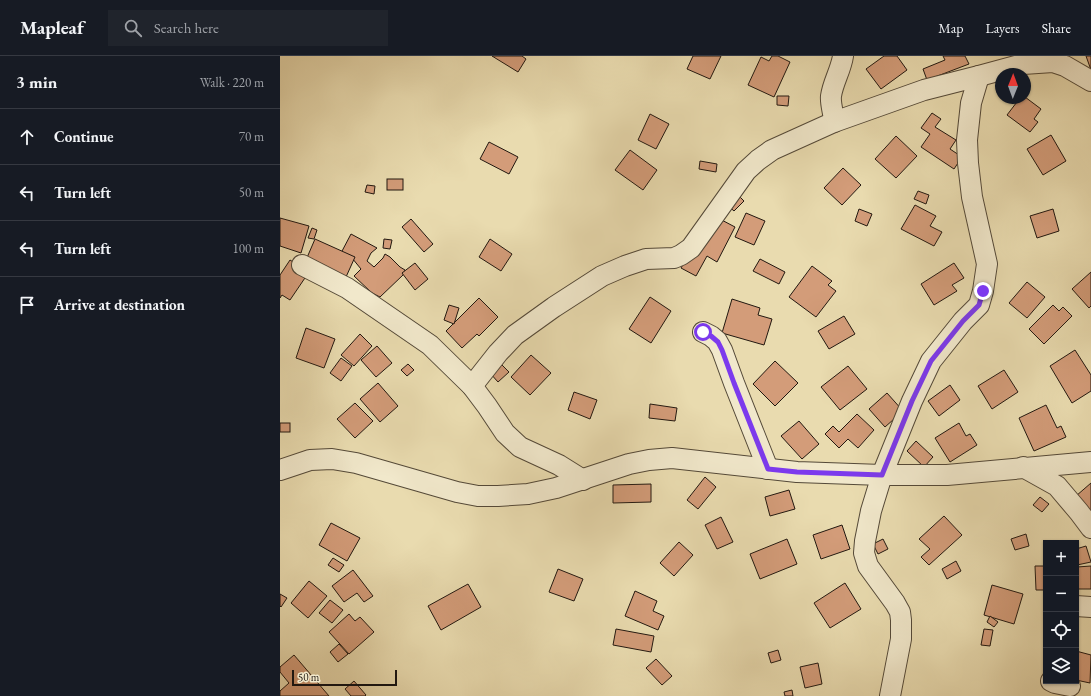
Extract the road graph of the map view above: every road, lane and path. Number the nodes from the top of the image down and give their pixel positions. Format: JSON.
{"nodes":[{"id":1,"x":844,"y":56,"type":"edge"},
{"id":2,"x":979,"y":76,"type":"junction"},
{"id":3,"x":1091,"y":81,"type":"edge"},
{"id":4,"x":834,"y":122,"type":"junction"},
{"id":5,"x":302,"y":265,"type":"dead end"},
{"id":6,"x":703,"y":332,"type":"dead end"},
{"id":7,"x":472,"y":386,"type":"junction"},
{"id":8,"x":1091,"y":462,"type":"edge"},
{"id":9,"x":1023,"y":467,"type":"junction"},
{"id":10,"x":768,"y":469,"type":"junction"},
{"id":11,"x":280,"y":470,"type":"edge"},
{"id":12,"x":882,"y":475,"type":"junction"},
{"id":13,"x":583,"y":480,"type":"junction"},
{"id":14,"x":1091,"y":528,"type":"edge"},
{"id":15,"x":1079,"y":606,"type":"edge"},
{"id":16,"x":1091,"y":607,"type":"edge"},
{"id":17,"x":1060,"y":684,"type":"edge"},
{"id":18,"x":1070,"y":686,"type":"dead end"},
{"id":19,"x":890,"y":696,"type":"edge"}],
"edges":[{"from":1,"to":4,"type":"street"},
{"from":2,"to":3,"type":"street"},
{"from":2,"to":4,"type":"street"},
{"from":2,"to":12,"type":"street"},
{"from":4,"to":7,"type":"street"},
{"from":5,"to":7,"type":"street"},
{"from":6,"to":10,"type":"street"},
{"from":7,"to":13,"type":"street"},
{"from":8,"to":9,"type":"street"},
{"from":9,"to":12,"type":"street"},
{"from":9,"to":14,"type":"street"},
{"from":10,"to":12,"type":"street"},
{"from":10,"to":13,"type":"street"},
{"from":11,"to":13,"type":"street"},
{"from":12,"to":19,"type":"street"},
{"from":15,"to":16,"type":"street"},
{"from":17,"to":18,"type":"street"}]}
